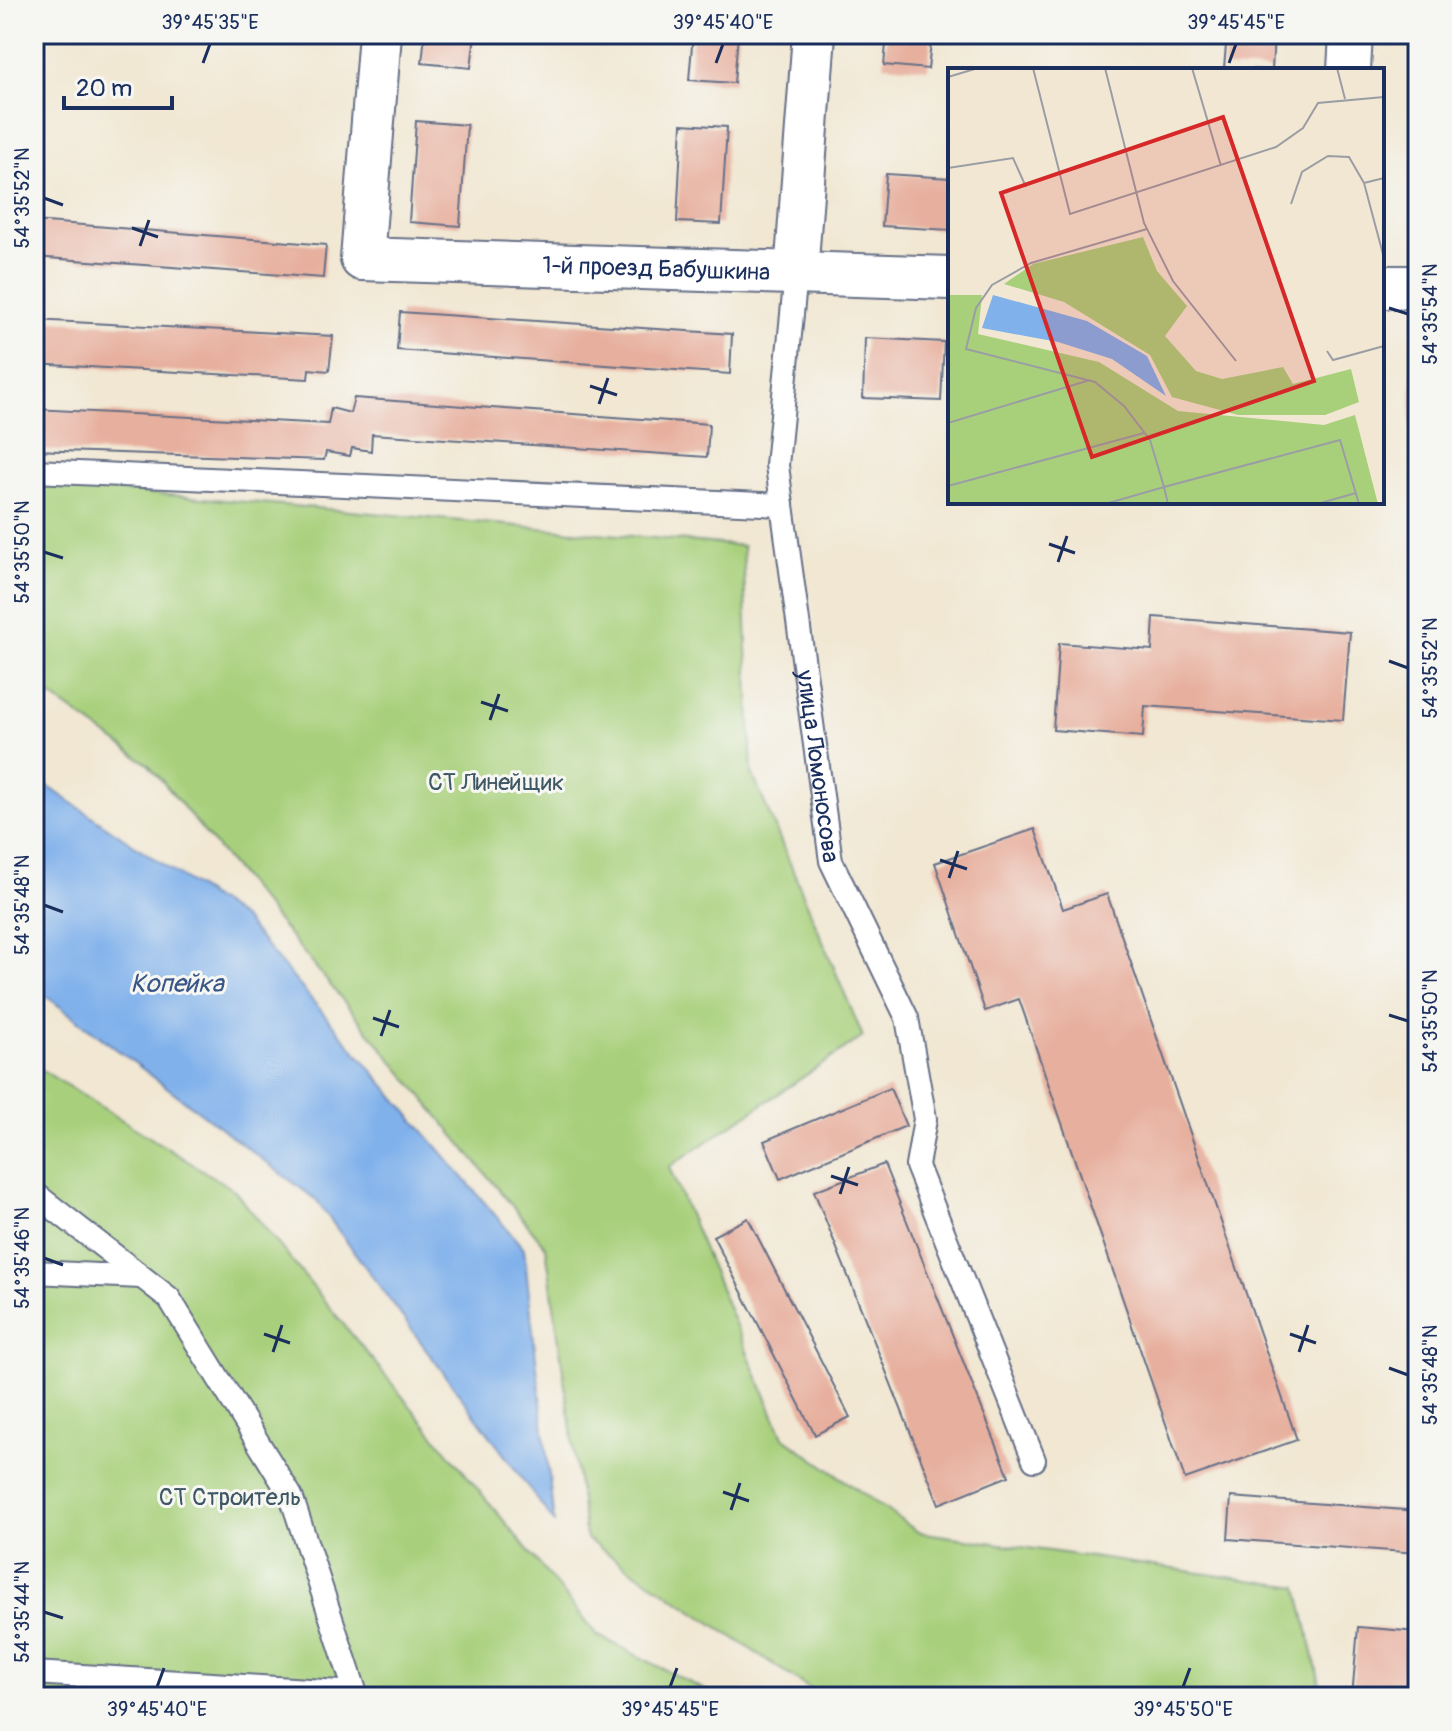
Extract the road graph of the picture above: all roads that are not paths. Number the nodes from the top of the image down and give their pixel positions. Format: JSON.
{"nodes":[{"id":1,"x":380,"y":34,"type":"edge"},
{"id":2,"x":814,"y":34,"type":"edge"},
{"id":3,"x":1351,"y":34,"type":"edge"},
{"id":4,"x":1349,"y":68,"type":"edge"},
{"id":5,"x":796,"y":274,"type":"junction"},
{"id":6,"x":948,"y":278,"type":"edge"},
{"id":7,"x":1384,"y":287,"type":"edge"},
{"id":8,"x":1418,"y":287,"type":"edge"},
{"id":9,"x":34,"y":471,"type":"edge"},
{"id":10,"x":782,"y":505,"type":"junction"},
{"id":11,"x":34,"y":1193,"type":"edge"},
{"id":12,"x":34,"y":1272,"type":"edge"},
{"id":13,"x":141,"y":1277,"type":"junction"},
{"id":14,"x":1034,"y":1460,"type":"dead end"},
{"id":15,"x":34,"y":1673,"type":"edge"},
{"id":16,"x":356,"y":1695,"type":"edge"}],
"edges":[{"from":1,"to":5,"type":"street","name":"1-й проезд Бабушкина"},
{"from":2,"to":5,"type":"street","name":"улица Ломоносова"},
{"from":3,"to":4,"type":"street"},
{"from":5,"to":6,"type":"street","name":"1-й проезд Бабушкина"},
{"from":5,"to":10,"type":"lane","name":"улица Ломоносова"},
{"from":7,"to":8,"type":"street"},
{"from":9,"to":10,"type":"lane"},
{"from":10,"to":14,"type":"lane","name":"улица Ломоносова"},
{"from":11,"to":13,"type":"lane"},
{"from":12,"to":13,"type":"lane"},
{"from":13,"to":16,"type":"lane"},
{"from":15,"to":16,"type":"lane"}]}
